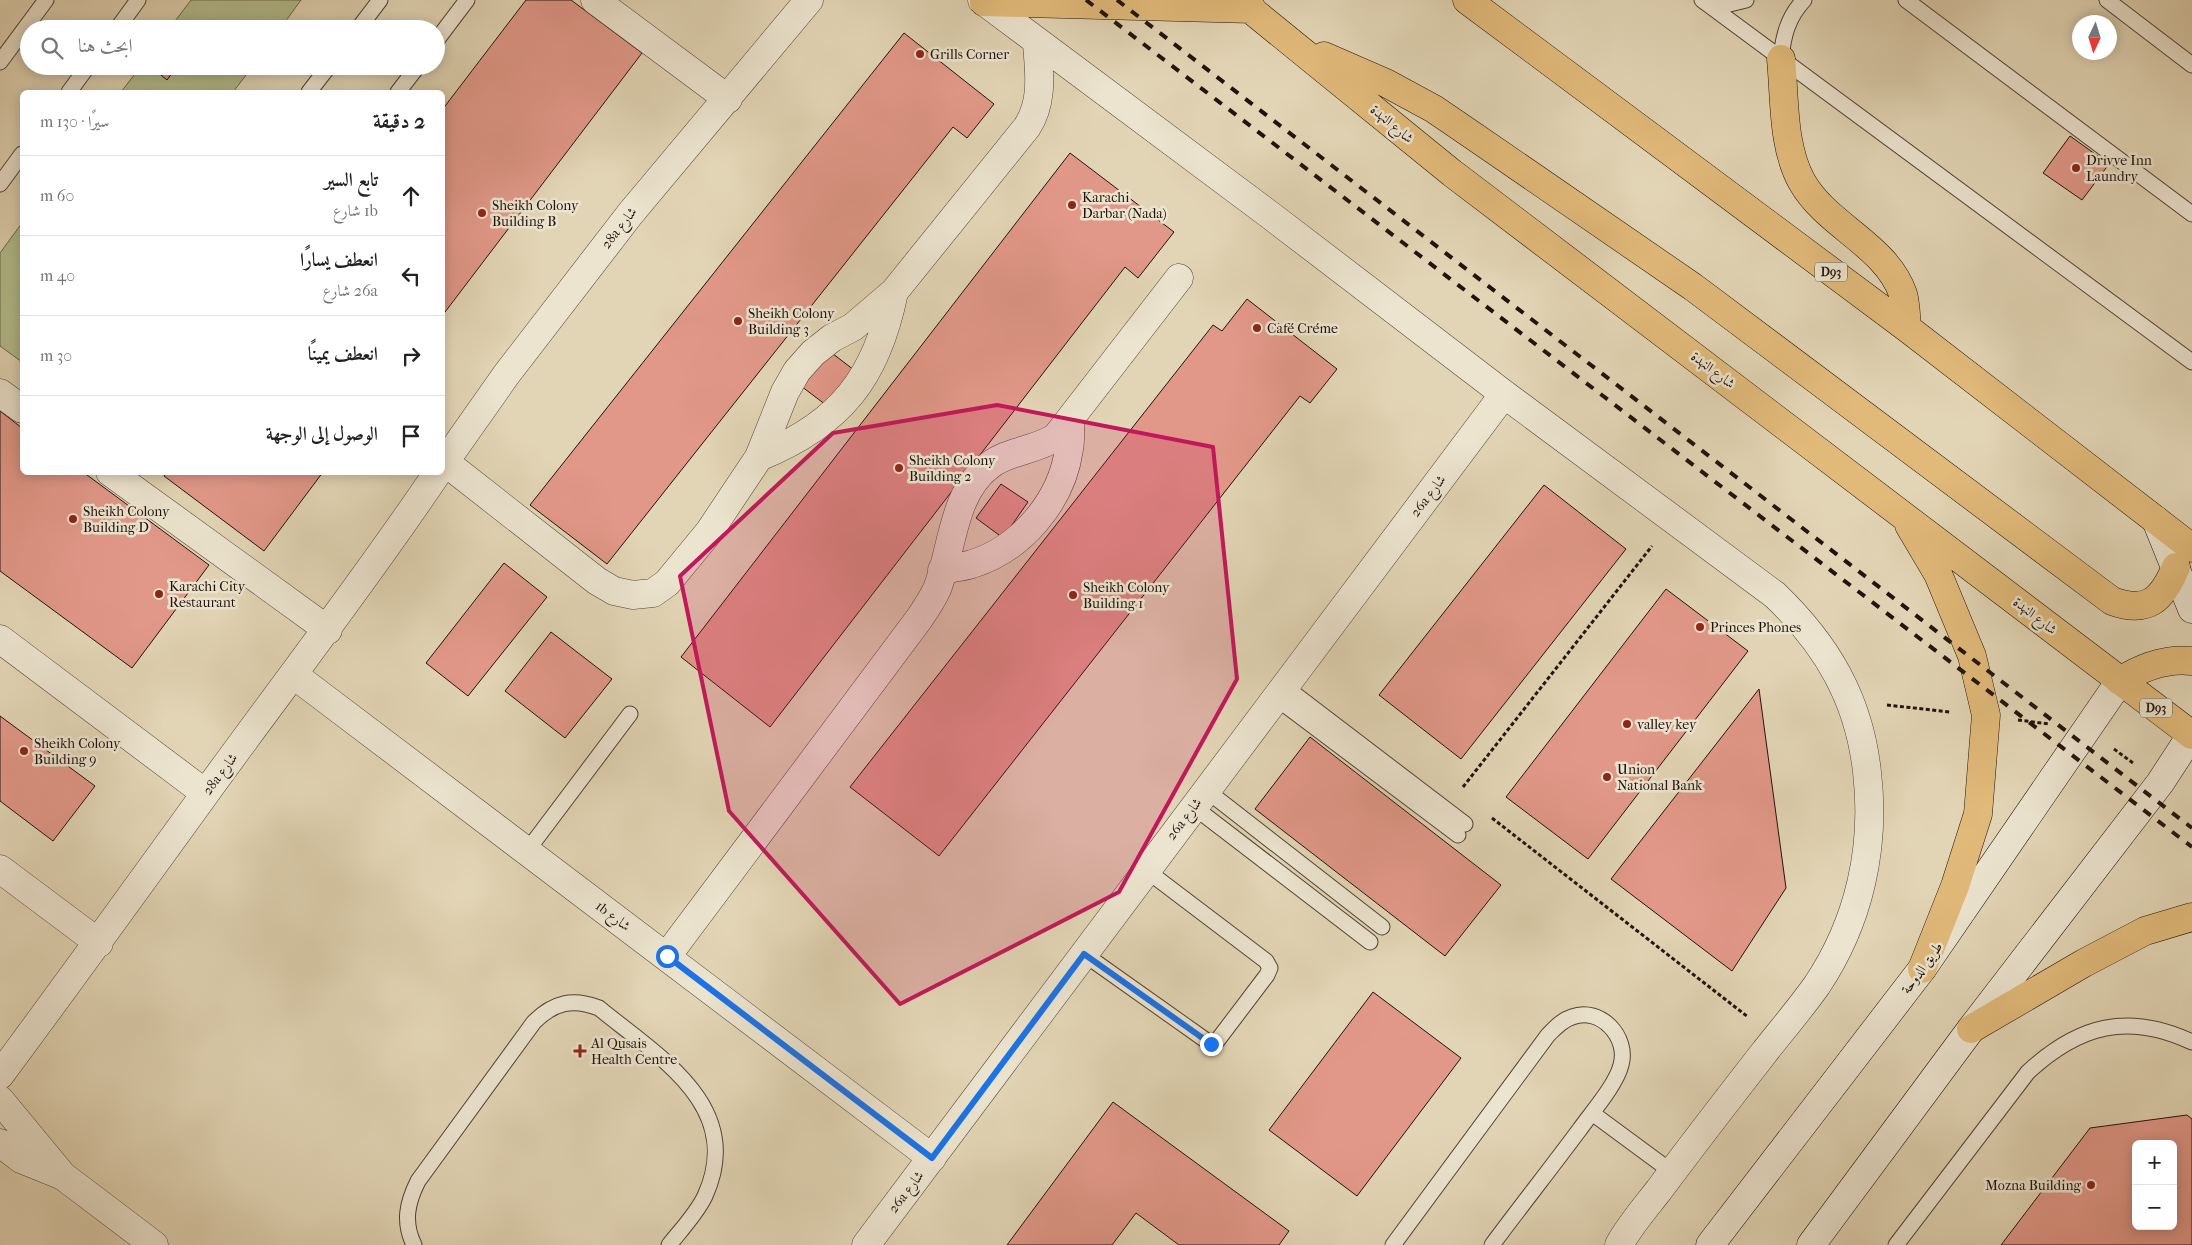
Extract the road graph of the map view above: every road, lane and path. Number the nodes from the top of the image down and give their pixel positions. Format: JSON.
{"nodes":[{"id":1,"x":46,"y":0,"type":"edge"},
{"id":2,"x":138,"y":0,"type":"edge"},
{"id":3,"x":380,"y":0,"type":"edge"},
{"id":4,"x":467,"y":0,"type":"edge"},
{"id":5,"x":595,"y":0,"type":"edge"},
{"id":6,"x":809,"y":0,"type":"edge"},
{"id":7,"x":1467,"y":0,"type":"edge"},
{"id":8,"x":1746,"y":0,"type":"edge"},
{"id":9,"x":1804,"y":0,"type":"edge"},
{"id":10,"x":1906,"y":0,"type":"edge"},
{"id":11,"x":2106,"y":0,"type":"edge"},
{"id":12,"x":983,"y":1,"type":"edge"},
{"id":13,"x":1246,"y":4,"type":"edge"},
{"id":14,"x":1708,"y":4,"type":"edge"},
{"id":15,"x":31,"y":20,"type":"edge"},
{"id":16,"x":123,"y":20,"type":"edge"},
{"id":17,"x":365,"y":20,"type":"edge"},
{"id":18,"x":445,"y":29,"type":"edge"},
{"id":19,"x":20,"y":35,"type":"edge"},
{"id":20,"x":1037,"y":43,"type":"junction"},
{"id":21,"x":1293,"y":43,"type":"junction"},
{"id":22,"x":1781,"y":59,"type":"junction"},
{"id":23,"x":0,"y":62,"type":"edge"},
{"id":24,"x":2192,"y":65,"type":"edge"},
{"id":25,"x":81,"y":75,"type":"edge"},
{"id":26,"x":322,"y":75,"type":"edge"},
{"id":27,"x":411,"y":75,"type":"edge"},
{"id":28,"x":70,"y":90,"type":"edge"},
{"id":29,"x":311,"y":90,"type":"edge"},
{"id":30,"x":400,"y":90,"type":"edge"},
{"id":31,"x":728,"y":99,"type":"junction"},
{"id":32,"x":20,"y":157,"type":"edge"},
{"id":33,"x":0,"y":184,"type":"edge"},
{"id":34,"x":2192,"y":214,"type":"edge"},
{"id":35,"x":1179,"y":278,"type":"dead end"},
{"id":36,"x":894,"y":292,"type":"junction"},
{"id":37,"x":1907,"y":328,"type":"junction"},
{"id":38,"x":2192,"y":362,"type":"edge"},
{"id":39,"x":0,"y":393,"type":"edge"},
{"id":40,"x":1504,"y":394,"type":"junction"},
{"id":41,"x":20,"y":408,"type":"edge"},
{"id":42,"x":1070,"y":419,"type":"junction"},
{"id":43,"x":759,"y":456,"type":"junction"},
{"id":44,"x":445,"y":463,"type":"edge"},
{"id":45,"x":445,"y":469,"type":"edge"},
{"id":46,"x":114,"y":475,"type":"edge"},
{"id":47,"x":436,"y":475,"type":"edge"},
{"id":48,"x":1902,"y":513,"type":"junction"},
{"id":49,"x":1672,"y":520,"type":"junction"},
{"id":50,"x":2156,"y":520,"type":"joint"},
{"id":51,"x":2184,"y":558,"type":"edge"},
{"id":52,"x":942,"y":570,"type":"junction"},
{"id":53,"x":2192,"y":609,"type":"edge"},
{"id":54,"x":328,"y":630,"type":"junction"},
{"id":55,"x":0,"y":639,"type":"edge"},
{"id":56,"x":2192,"y":661,"type":"edge"},
{"id":57,"x":294,"y":675,"type":"junction"},
{"id":58,"x":2120,"y":681,"type":"junction"},
{"id":59,"x":1280,"y":692,"type":"junction"},
{"id":60,"x":1851,"y":702,"type":"junction"},
{"id":61,"x":630,"y":714,"type":"dead end"},
{"id":62,"x":1986,"y":715,"type":"junction"},
{"id":63,"x":2087,"y":730,"type":"junction"},
{"id":64,"x":2192,"y":735,"type":"edge"},
{"id":65,"x":2160,"y":783,"type":"junction"},
{"id":66,"x":206,"y":793,"type":"junction"},
{"id":67,"x":1459,"y":793,"type":"dead end"},
{"id":68,"x":1200,"y":799,"type":"junction"},
{"id":69,"x":1490,"y":817,"type":"dead end"},
{"id":70,"x":1462,"y":829,"type":"dead end"},
{"id":71,"x":527,"y":851,"type":"junction"},
{"id":72,"x":0,"y":869,"type":"edge"},
{"id":73,"x":1146,"y":870,"type":"junction"},
{"id":74,"x":2192,"y":917,"type":"edge"},
{"id":75,"x":1382,"y":927,"type":"dead end"},
{"id":76,"x":1370,"y":942,"type":"dead end"},
{"id":77,"x":99,"y":943,"type":"junction"},
{"id":78,"x":1084,"y":954,"type":"junction"},
{"id":79,"x":667,"y":956,"type":"junction"},
{"id":80,"x":1922,"y":969,"type":"junction"},
{"id":81,"x":1971,"y":1029,"type":"junction"},
{"id":82,"x":1775,"y":1038,"type":"junction"},
{"id":83,"x":2192,"y":1042,"type":"edge"},
{"id":84,"x":0,"y":1075,"type":"edge"},
{"id":85,"x":0,"y":1100,"type":"edge"},
{"id":86,"x":1592,"y":1113,"type":"junction"},
{"id":87,"x":0,"y":1143,"type":"edge"},
{"id":88,"x":932,"y":1158,"type":"junction"},
{"id":89,"x":1672,"y":1172,"type":"junction"},
{"id":90,"x":63,"y":1176,"type":"junction"},
{"id":91,"x":154,"y":1245,"type":"edge"},
{"id":92,"x":414,"y":1245,"type":"edge"},
{"id":93,"x":669,"y":1245,"type":"edge"},
{"id":94,"x":866,"y":1245,"type":"edge"},
{"id":95,"x":1393,"y":1245,"type":"edge"},
{"id":96,"x":1492,"y":1245,"type":"edge"},
{"id":97,"x":1619,"y":1245,"type":"edge"},
{"id":98,"x":1710,"y":1245,"type":"edge"},
{"id":99,"x":1811,"y":1245,"type":"edge"},
{"id":100,"x":1896,"y":1245,"type":"edge"}],
"edges":[{"from":1,"to":15,"type":"lane"},
{"from":2,"to":16,"type":"lane"},
{"from":3,"to":17,"type":"lane"},
{"from":4,"to":18,"type":"lane"},
{"from":5,"to":31,"type":"street"},
{"from":6,"to":31,"type":"street","name":"28a شارع"},
{"from":7,"to":37,"type":"main road","number":"D93"},
{"from":8,"to":14,"type":"lane"},
{"from":9,"to":22,"type":"lane"},
{"from":10,"to":34,"type":"lane"},
{"from":11,"to":24,"type":"lane"},
{"from":12,"to":13,"type":"main road"},
{"from":12,"to":20,"type":"street"},
{"from":13,"to":21,"type":"main road","name":"شارع النهدة","number":"D93"},
{"from":14,"to":22,"type":"lane"},
{"from":19,"to":23,"type":"lane"},
{"from":20,"to":36,"type":"street"},
{"from":20,"to":40,"type":"street"},
{"from":21,"to":48,"type":"main road","name":"شارع النهدة","number":"D93"},
{"from":21,"to":51,"type":"main road"},
{"from":22,"to":37,"type":"main road"},
{"from":22,"to":38,"type":"lane"},
{"from":25,"to":28,"type":"lane"},
{"from":26,"to":29,"type":"lane"},
{"from":27,"to":30,"type":"lane"},
{"from":31,"to":44,"type":"street","name":"28a شارع"},
{"from":32,"to":33,"type":"lane"},
{"from":35,"to":42,"type":"street"},
{"from":36,"to":43,"type":"street"},
{"from":36,"to":43,"type":"street"},
{"from":37,"to":50,"type":"main road","number":"D93"},
{"from":39,"to":41,"type":"street"},
{"from":40,"to":49,"type":"street"},
{"from":40,"to":59,"type":"street","name":"26a شارع"},
{"from":42,"to":52,"type":"street"},
{"from":42,"to":52,"type":"street"},
{"from":43,"to":45,"type":"street"},
{"from":46,"to":54,"type":"street"},
{"from":47,"to":54,"type":"street","name":"28a شارع"},
{"from":48,"to":58,"type":"main road","name":"شارع النهدة","number":"D93"},
{"from":48,"to":62,"type":"main road"},
{"from":49,"to":60,"type":"street"},
{"from":49,"to":67,"type":"path"},
{"from":50,"to":51,"type":"street"},
{"from":51,"to":53,"type":"street"},
{"from":52,"to":79,"type":"street"},
{"from":54,"to":57,"type":"street","name":"28a شارع"},
{"from":55,"to":66,"type":"street"},
{"from":56,"to":58,"type":"main road"},
{"from":57,"to":66,"type":"street","name":"28a شارع"},
{"from":57,"to":71,"type":"street","name":"1b شارع"},
{"from":58,"to":63,"type":"street","name":"طريق الدوحة"},
{"from":58,"to":64,"type":"main road","name":"شارع النهدة","number":"D93"},
{"from":59,"to":68,"type":"street","name":"26a شارع"},
{"from":59,"to":70,"type":"lane"},
{"from":60,"to":62,"type":"path"},
{"from":60,"to":82,"type":"street"},
{"from":61,"to":71,"type":"lane"},
{"from":62,"to":63,"type":"path"},
{"from":62,"to":80,"type":"main road"},
{"from":63,"to":65,"type":"path"},
{"from":63,"to":80,"type":"street","name":"طريق الدوحة"},
{"from":64,"to":65,"type":"street"},
{"from":65,"to":81,"type":"street"},
{"from":66,"to":77,"type":"street","name":"28a شارع"},
{"from":68,"to":73,"type":"street","name":"26a شارع"},
{"from":68,"to":75,"type":"lane"},
{"from":68,"to":76,"type":"lane"},
{"from":69,"to":82,"type":"path"},
{"from":71,"to":79,"type":"street","name":"1b شارع"},
{"from":72,"to":77,"type":"street"},
{"from":73,"to":78,"type":"street","name":"26a شارع"},
{"from":73,"to":78,"type":"lane"},
{"from":74,"to":81,"type":"main road"},
{"from":77,"to":84,"type":"street","name":"28a شارع"},
{"from":78,"to":88,"type":"street","name":"26a شارع"},
{"from":79,"to":88,"type":"street","name":"1b شارع"},
{"from":80,"to":98,"type":"street","name":"طريق الدوحة"},
{"from":81,"to":99,"type":"street"},
{"from":82,"to":89,"type":"street"},
{"from":83,"to":100,"type":"lane"},
{"from":85,"to":90,"type":"street"},
{"from":86,"to":89,"type":"lane"},
{"from":86,"to":95,"type":"lane"},
{"from":86,"to":96,"type":"lane"},
{"from":87,"to":90,"type":"street"},
{"from":88,"to":94,"type":"street","name":"26a شارع"},
{"from":89,"to":97,"type":"street"},
{"from":90,"to":91,"type":"street"},
{"from":92,"to":93,"type":"lane"}]}
